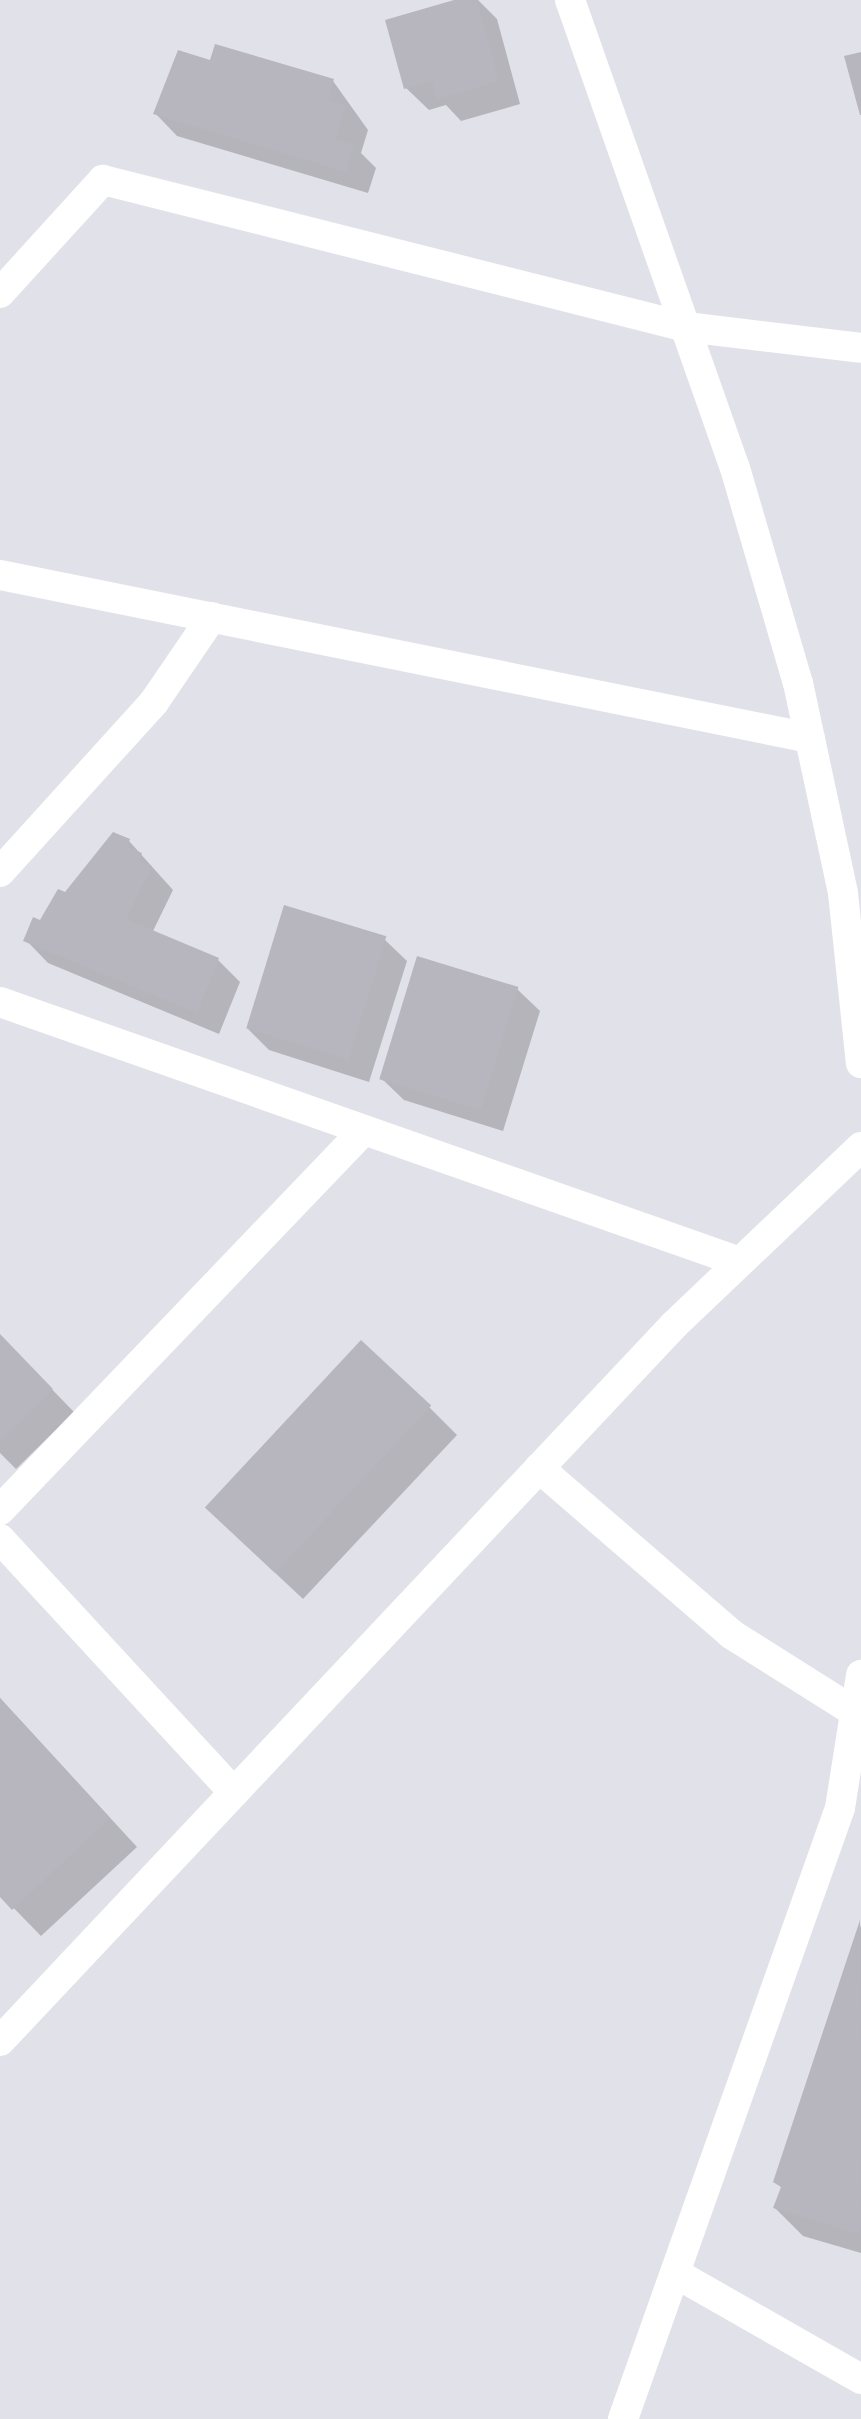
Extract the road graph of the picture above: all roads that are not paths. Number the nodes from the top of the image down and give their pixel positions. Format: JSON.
{"nodes":[{"id":1,"x":570,"y":0,"type":"edge"},
{"id":2,"x":0,"y":293,"type":"edge"},
{"id":3,"x":686,"y":327,"type":"junction"},
{"id":4,"x":861,"y":348,"type":"edge"},
{"id":5,"x":0,"y":575,"type":"edge"},
{"id":6,"x":212,"y":617,"type":"junction"},
{"id":7,"x":810,"y":738,"type":"junction"},
{"id":8,"x":0,"y":872,"type":"edge"},
{"id":9,"x":0,"y":1002,"type":"edge"},
{"id":10,"x":861,"y":1063,"type":"edge"},
{"id":11,"x":364,"y":1130,"type":"junction"},
{"id":12,"x":861,"y":1147,"type":"edge"},
{"id":13,"x":740,"y":1262,"type":"junction"},
{"id":14,"x":539,"y":1468,"type":"junction"},
{"id":15,"x":0,"y":1510,"type":"edge"},
{"id":16,"x":0,"y":1539,"type":"edge"},
{"id":17,"x":861,"y":1675,"type":"edge"},
{"id":18,"x":858,"y":1715,"type":"edge"},
{"id":19,"x":234,"y":1793,"type":"junction"},
{"id":20,"x":0,"y":2041,"type":"edge"},
{"id":21,"x":675,"y":2273,"type":"junction"},
{"id":22,"x":861,"y":2379,"type":"edge"},
{"id":23,"x":623,"y":2419,"type":"edge"}],
"edges":[{"from":1,"to":3,"type":"street"},
{"from":2,"to":3,"type":"street"},
{"from":3,"to":4,"type":"street"},
{"from":3,"to":7,"type":"street"},
{"from":5,"to":6,"type":"street"},
{"from":6,"to":7,"type":"street"},
{"from":6,"to":8,"type":"street"},
{"from":7,"to":10,"type":"street"},
{"from":9,"to":11,"type":"street"},
{"from":11,"to":13,"type":"street"},
{"from":11,"to":15,"type":"street"},
{"from":12,"to":13,"type":"street"},
{"from":13,"to":14,"type":"street"},
{"from":14,"to":18,"type":"street"},
{"from":14,"to":19,"type":"street"},
{"from":16,"to":19,"type":"street"},
{"from":17,"to":18,"type":"street"},
{"from":18,"to":21,"type":"street"},
{"from":19,"to":20,"type":"street"},
{"from":21,"to":22,"type":"street"},
{"from":21,"to":23,"type":"street"}]}
